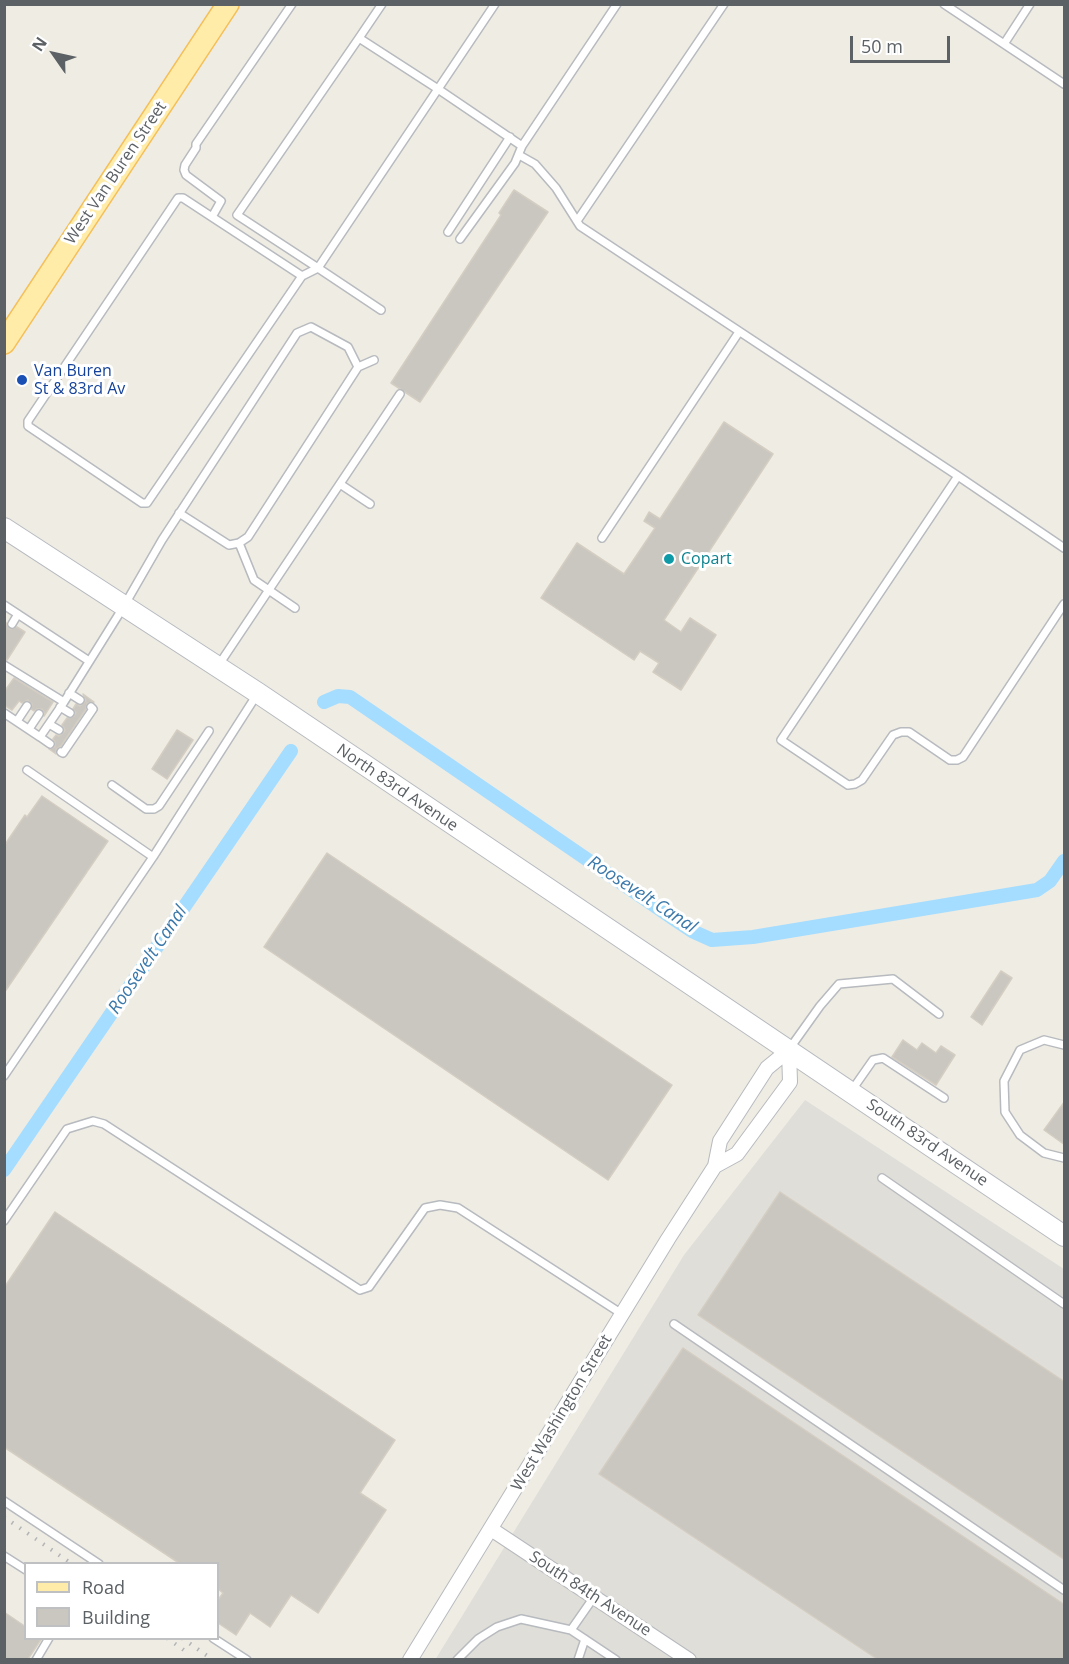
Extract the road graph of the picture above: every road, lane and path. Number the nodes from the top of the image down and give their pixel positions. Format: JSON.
{"nodes":[{"id":1,"x":228,"y":4,"type":"edge"},
{"id":2,"x":292,"y":4,"type":"edge"},
{"id":3,"x":381,"y":4,"type":"edge"},
{"id":4,"x":495,"y":4,"type":"edge"},
{"id":5,"x":617,"y":4,"type":"edge"},
{"id":6,"x":724,"y":4,"type":"edge"},
{"id":7,"x":944,"y":4,"type":"edge"},
{"id":8,"x":1030,"y":4,"type":"edge"},
{"id":9,"x":359,"y":38,"type":"junction"},
{"id":10,"x":1004,"y":44,"type":"junction"},
{"id":11,"x":1063,"y":83,"type":"edge"},
{"id":12,"x":438,"y":89,"type":"junction"},
{"id":13,"x":510,"y":137,"type":"junction"},
{"id":14,"x":522,"y":146,"type":"junction"},
{"id":15,"x":519,"y":155,"type":"junction"},
{"id":16,"x":212,"y":217,"type":"junction"},
{"id":17,"x":577,"y":221,"type":"junction"},
{"id":18,"x":448,"y":232,"type":"dead end"},
{"id":19,"x":460,"y":239,"type":"dead end"},
{"id":20,"x":318,"y":268,"type":"junction"},
{"id":21,"x":302,"y":276,"type":"junction"},
{"id":22,"x":381,"y":310,"type":"dead end"},
{"id":23,"x":739,"y":332,"type":"junction"},
{"id":24,"x":4,"y":343,"type":"edge"},
{"id":25,"x":374,"y":360,"type":"dead end"},
{"id":26,"x":358,"y":368,"type":"junction"},
{"id":27,"x":400,"y":394,"type":"dead end"},
{"id":28,"x":958,"y":476,"type":"junction"},
{"id":29,"x":340,"y":484,"type":"junction"},
{"id":30,"x":370,"y":504,"type":"dead end"},
{"id":31,"x":179,"y":513,"type":"junction"},
{"id":32,"x":4,"y":528,"type":"edge"},
{"id":33,"x":602,"y":538,"type":"dead end"},
{"id":34,"x":239,"y":543,"type":"junction"},
{"id":35,"x":1065,"y":548,"type":"edge"},
{"id":36,"x":268,"y":590,"type":"junction"},
{"id":37,"x":1065,"y":604,"type":"edge"},
{"id":38,"x":4,"y":605,"type":"edge"},
{"id":39,"x":124,"y":606,"type":"junction"},
{"id":40,"x":295,"y":608,"type":"dead end"},
{"id":41,"x":18,"y":614,"type":"junction"},
{"id":42,"x":12,"y":624,"type":"dead end"},
{"id":43,"x":88,"y":661,"type":"junction"},
{"id":44,"x":6,"y":667,"type":"edge"},
{"id":45,"x":217,"y":667,"type":"junction"},
{"id":46,"x":69,"y":693,"type":"junction"},
{"id":47,"x":258,"y":693,"type":"junction"},
{"id":48,"x":80,"y":700,"type":"dead end"},
{"id":49,"x":62,"y":705,"type":"junction"},
{"id":50,"x":27,"y":706,"type":"dead end"},
{"id":51,"x":91,"y":707,"type":"dead end"},
{"id":52,"x":4,"y":713,"type":"edge"},
{"id":53,"x":70,"y":713,"type":"dead end"},
{"id":54,"x":39,"y":714,"type":"dead end"},
{"id":55,"x":17,"y":721,"type":"junction"},
{"id":56,"x":50,"y":723,"type":"junction"},
{"id":57,"x":29,"y":729,"type":"junction"},
{"id":58,"x":59,"y":730,"type":"dead end"},
{"id":59,"x":209,"y":731,"type":"dead end"},
{"id":60,"x":40,"y":737,"type":"junction"},
{"id":61,"x":50,"y":744,"type":"dead end"},
{"id":62,"x":61,"y":752,"type":"dead end"},
{"id":63,"x":27,"y":770,"type":"dead end"},
{"id":64,"x":112,"y":786,"type":"dead end"},
{"id":65,"x":153,"y":857,"type":"junction"},
{"id":66,"x":939,"y":1014,"type":"dead end"},
{"id":67,"x":1065,"y":1045,"type":"edge"},
{"id":68,"x":789,"y":1050,"type":"junction"},
{"id":69,"x":4,"y":1076,"type":"edge"},
{"id":70,"x":850,"y":1092,"type":"junction"},
{"id":71,"x":944,"y":1098,"type":"dead end"},
{"id":72,"x":1065,"y":1158,"type":"edge"},
{"id":73,"x":714,"y":1166,"type":"junction"},
{"id":74,"x":882,"y":1178,"type":"dead end"},
{"id":75,"x":4,"y":1221,"type":"edge"},
{"id":76,"x":1065,"y":1236,"type":"edge"},
{"id":77,"x":1065,"y":1305,"type":"edge"},
{"id":78,"x":622,"y":1314,"type":"junction"},
{"id":79,"x":674,"y":1324,"type":"dead end"},
{"id":80,"x":4,"y":1501,"type":"edge"},
{"id":81,"x":491,"y":1529,"type":"junction"},
{"id":82,"x":4,"y":1556,"type":"edge"},
{"id":83,"x":97,"y":1562,"type":"edge"},
{"id":84,"x":24,"y":1569,"type":"edge"},
{"id":85,"x":1065,"y":1590,"type":"edge"},
{"id":86,"x":595,"y":1596,"type":"junction"},
{"id":87,"x":571,"y":1630,"type":"junction"},
{"id":88,"x":585,"y":1639,"type":"junction"},
{"id":89,"x":48,"y":1640,"type":"edge"},
{"id":90,"x":216,"y":1640,"type":"edge"},
{"id":91,"x":36,"y":1659,"type":"edge"},
{"id":92,"x":247,"y":1659,"type":"edge"},
{"id":93,"x":410,"y":1659,"type":"edge"},
{"id":94,"x":457,"y":1659,"type":"edge"},
{"id":95,"x":578,"y":1659,"type":"edge"},
{"id":96,"x":616,"y":1659,"type":"edge"},
{"id":97,"x":689,"y":1659,"type":"edge"}],
"edges":[{"from":1,"to":24,"type":"main road","name":"West Van Buren Street"},
{"from":2,"to":16,"type":"lane"},
{"from":3,"to":9,"type":"lane"},
{"from":4,"to":12,"type":"lane"},
{"from":5,"to":14,"type":"lane"},
{"from":6,"to":17,"type":"lane"},
{"from":7,"to":10,"type":"lane"},
{"from":8,"to":10,"type":"lane"},
{"from":9,"to":12,"type":"lane"},
{"from":9,"to":20,"type":"lane"},
{"from":10,"to":11,"type":"lane"},
{"from":12,"to":13,"type":"lane"},
{"from":12,"to":20,"type":"lane"},
{"from":13,"to":14,"type":"lane"},
{"from":13,"to":18,"type":"lane"},
{"from":14,"to":15,"type":"lane"},
{"from":15,"to":17,"type":"lane"},
{"from":15,"to":19,"type":"lane"},
{"from":16,"to":21,"type":"lane"},
{"from":16,"to":21,"type":"lane"},
{"from":17,"to":23,"type":"lane"},
{"from":20,"to":21,"type":"lane"},
{"from":20,"to":22,"type":"lane"},
{"from":23,"to":28,"type":"lane"},
{"from":23,"to":33,"type":"lane"},
{"from":25,"to":26,"type":"lane"},
{"from":26,"to":31,"type":"lane"},
{"from":26,"to":34,"type":"lane"},
{"from":27,"to":29,"type":"lane"},
{"from":28,"to":35,"type":"lane"},
{"from":28,"to":37,"type":"lane"},
{"from":29,"to":30,"type":"lane"},
{"from":29,"to":36,"type":"lane"},
{"from":31,"to":34,"type":"lane"},
{"from":31,"to":39,"type":"lane"},
{"from":32,"to":39,"type":"main road","name":"North 83rd Avenue"},
{"from":34,"to":36,"type":"lane"},
{"from":36,"to":40,"type":"lane"},
{"from":36,"to":45,"type":"lane"},
{"from":38,"to":41,"type":"lane"},
{"from":39,"to":43,"type":"lane"},
{"from":39,"to":45,"type":"main road","name":"North 83rd Avenue"},
{"from":41,"to":42,"type":"lane"},
{"from":41,"to":43,"type":"lane"},
{"from":43,"to":46,"type":"lane"},
{"from":44,"to":49,"type":"lane"},
{"from":45,"to":47,"type":"main road","name":"North 83rd Avenue"},
{"from":46,"to":48,"type":"lane"},
{"from":46,"to":49,"type":"lane"},
{"from":47,"to":65,"type":"lane"},
{"from":47,"to":68,"type":"main road","name":"North 83rd Avenue"},
{"from":49,"to":53,"type":"lane"},
{"from":49,"to":56,"type":"lane"},
{"from":50,"to":55,"type":"lane"},
{"from":51,"to":62,"type":"lane"},
{"from":52,"to":55,"type":"lane"},
{"from":54,"to":57,"type":"lane"},
{"from":55,"to":57,"type":"lane"},
{"from":56,"to":58,"type":"lane"},
{"from":56,"to":60,"type":"lane"},
{"from":57,"to":60,"type":"lane"},
{"from":59,"to":64,"type":"lane"},
{"from":60,"to":61,"type":"lane"},
{"from":63,"to":65,"type":"lane"},
{"from":65,"to":69,"type":"lane"},
{"from":66,"to":68,"type":"lane"},
{"from":67,"to":72,"type":"lane"},
{"from":68,"to":70,"type":"main road","name":"South 83rd Avenue"},
{"from":68,"to":73,"type":"street","name":"West Washington Street"},
{"from":68,"to":73,"type":"street","name":"West Washington Street"},
{"from":70,"to":71,"type":"lane"},
{"from":70,"to":76,"type":"main road","name":"South 83rd Avenue"},
{"from":73,"to":78,"type":"street","name":"West Washington Street"},
{"from":74,"to":77,"type":"lane"},
{"from":75,"to":78,"type":"lane"},
{"from":78,"to":81,"type":"street","name":"West Washington Street"},
{"from":79,"to":85,"type":"lane"},
{"from":80,"to":83,"type":"lane"},
{"from":81,"to":86,"type":"street","name":"South 84th Avenue"},
{"from":81,"to":93,"type":"street","name":"West Washington Street"},
{"from":82,"to":84,"type":"lane"},
{"from":86,"to":87,"type":"lane"},
{"from":86,"to":97,"type":"street","name":"South 84th Avenue"},
{"from":87,"to":88,"type":"lane"},
{"from":87,"to":94,"type":"lane"},
{"from":88,"to":95,"type":"lane"},
{"from":88,"to":96,"type":"lane"},
{"from":89,"to":91,"type":"lane"},
{"from":90,"to":92,"type":"lane"}]}
